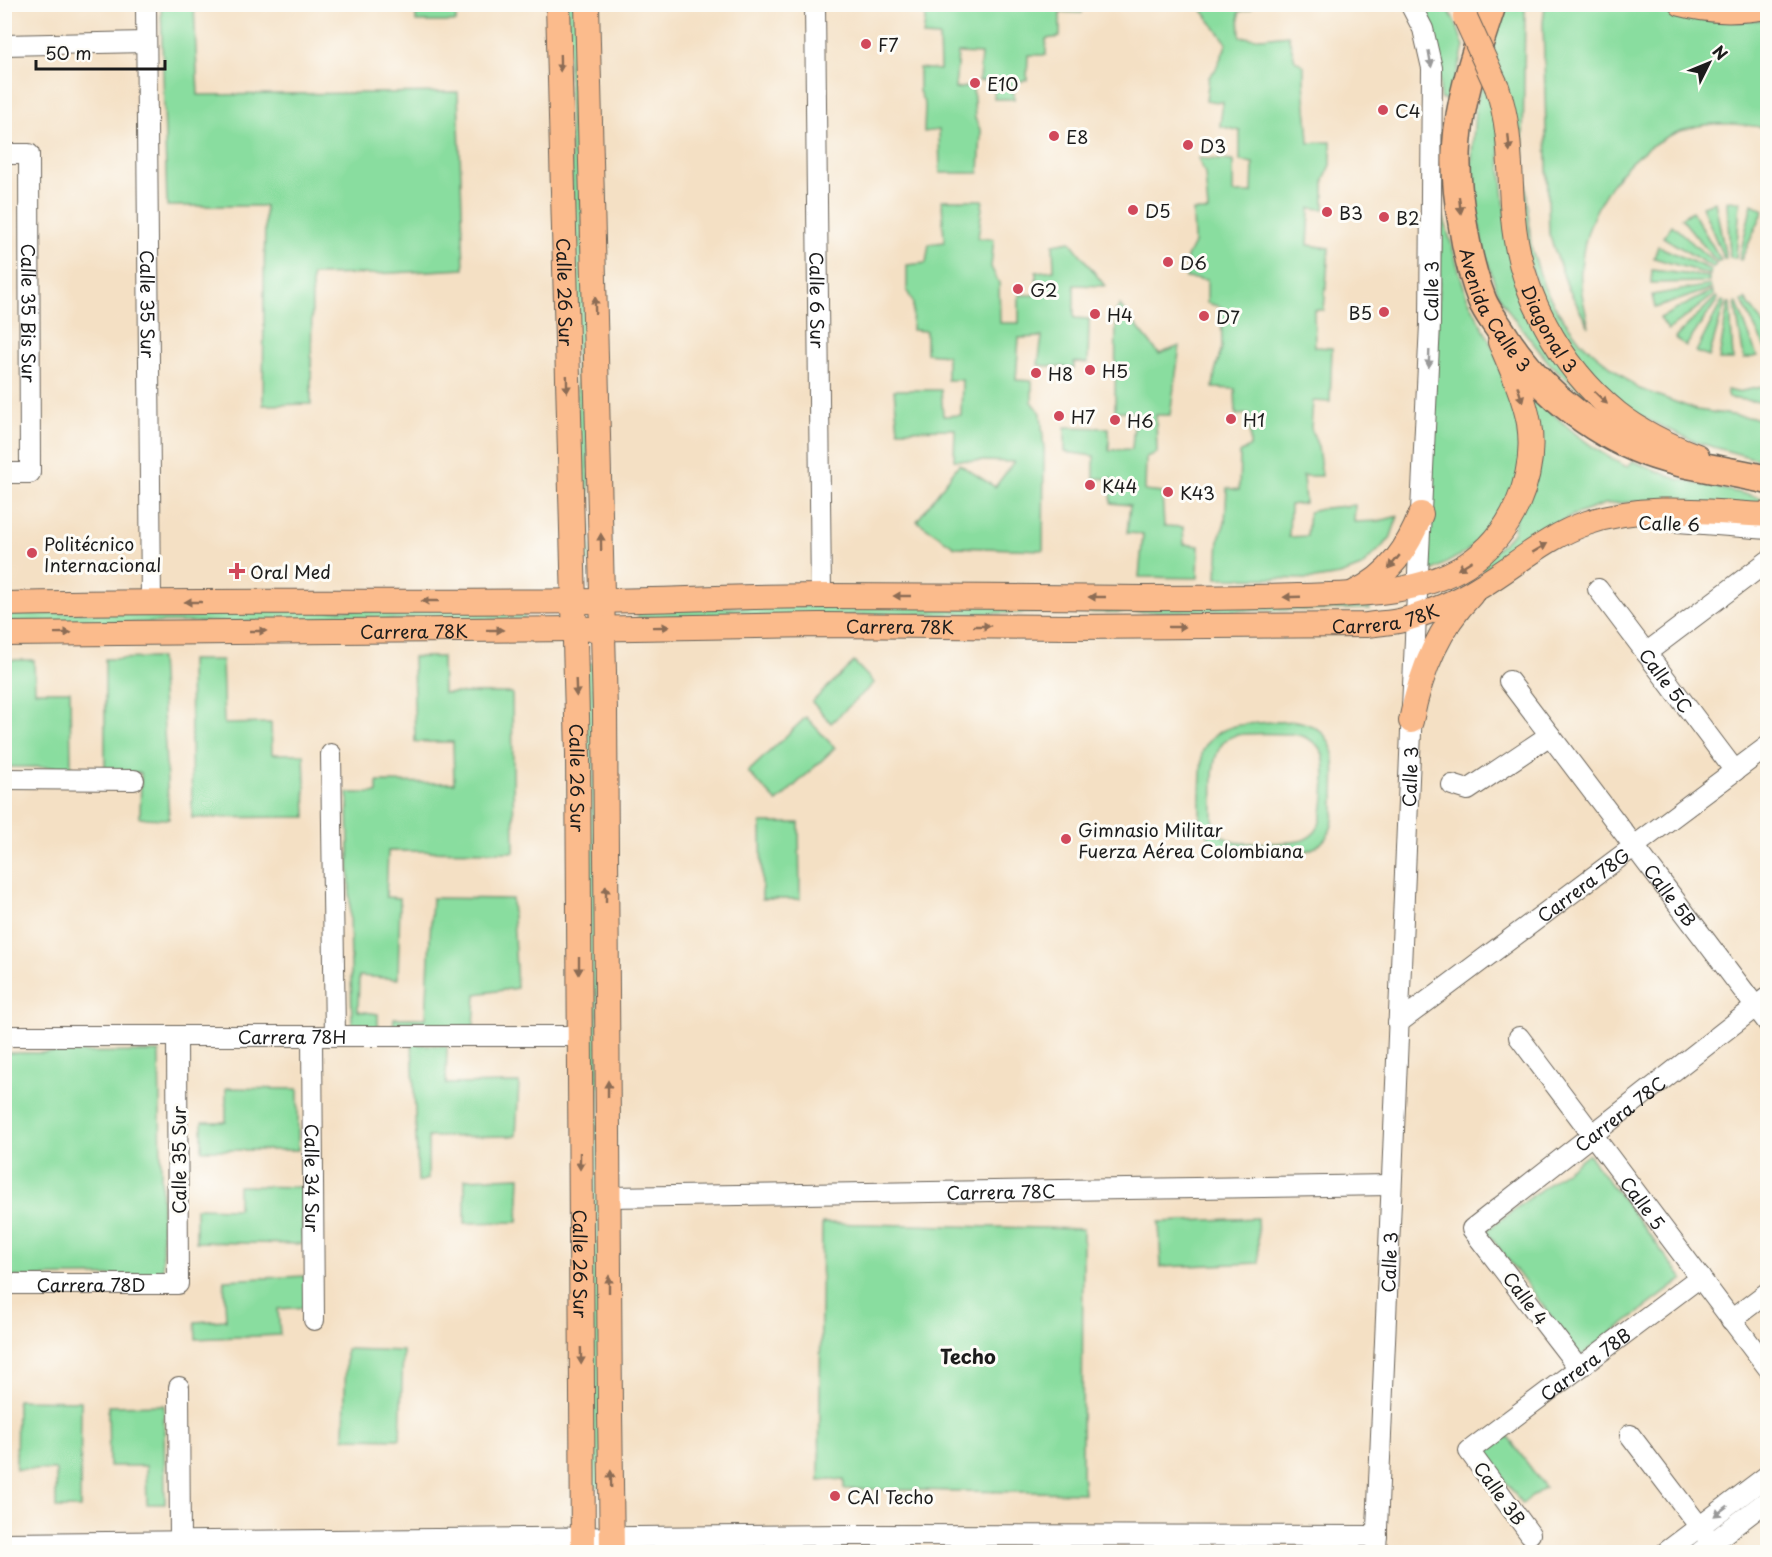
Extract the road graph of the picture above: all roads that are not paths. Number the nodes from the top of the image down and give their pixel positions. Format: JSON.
{"nodes":[{"id":1,"x":146,"y":4,"type":"edge"},
{"id":2,"x":558,"y":4,"type":"edge"},
{"id":3,"x":587,"y":4,"type":"edge"},
{"id":4,"x":815,"y":4,"type":"edge"},
{"id":5,"x":1410,"y":4,"type":"edge"},
{"id":6,"x":1492,"y":4,"type":"edge"},
{"id":7,"x":1681,"y":4,"type":"edge"},
{"id":8,"x":1767,"y":7,"type":"edge"},
{"id":9,"x":1461,"y":11,"type":"edge"},
{"id":10,"x":146,"y":42,"type":"junction"},
{"id":11,"x":4,"y":45,"type":"edge"},
{"id":12,"x":4,"y":154,"type":"edge"},
{"id":13,"x":1483,"y":301,"type":"junction"},
{"id":14,"x":4,"y":473,"type":"edge"},
{"id":15,"x":1757,"y":478,"type":"edge"},
{"id":16,"x":1421,"y":514,"type":"junction"},
{"id":17,"x":1767,"y":515,"type":"edge"},
{"id":18,"x":1767,"y":530,"type":"edge"},
{"id":19,"x":1570,"y":531,"type":"junction"},
{"id":20,"x":1767,"y":561,"type":"edge"},
{"id":21,"x":1418,"y":585,"type":"junction"},
{"id":22,"x":1598,"y":589,"type":"dead end"},
{"id":23,"x":1476,"y":590,"type":"junction"},
{"id":24,"x":1350,"y":594,"type":"junction"},
{"id":25,"x":821,"y":596,"type":"junction"},
{"id":26,"x":573,"y":601,"type":"junction"},
{"id":27,"x":602,"y":601,"type":"junction"},
{"id":28,"x":151,"y":603,"type":"junction"},
{"id":29,"x":4,"y":604,"type":"edge"},
{"id":30,"x":1416,"y":615,"type":"junction"},
{"id":31,"x":603,"y":628,"type":"junction"},
{"id":32,"x":574,"y":629,"type":"junction"},
{"id":33,"x":4,"y":634,"type":"edge"},
{"id":34,"x":1646,"y":654,"type":"junction"},
{"id":35,"x":1509,"y":681,"type":"dead end"},
{"id":36,"x":1411,"y":721,"type":"junction"},
{"id":37,"x":1550,"y":735,"type":"junction"},
{"id":38,"x":1767,"y":746,"type":"edge"},
{"id":39,"x":331,"y":754,"type":"dead end"},
{"id":40,"x":1735,"y":771,"type":"junction"},
{"id":41,"x":4,"y":779,"type":"edge"},
{"id":42,"x":134,"y":780,"type":"dead end"},
{"id":43,"x":1452,"y":785,"type":"dead end"},
{"id":44,"x":1634,"y":846,"type":"junction"},
{"id":45,"x":1761,"y":1002,"type":"edge"},
{"id":46,"x":1398,"y":1023,"type":"junction"},
{"id":47,"x":1767,"y":1023,"type":"edge"},
{"id":48,"x":4,"y":1036,"type":"edge"},
{"id":49,"x":177,"y":1036,"type":"junction"},
{"id":50,"x":312,"y":1036,"type":"junction"},
{"id":51,"x":335,"y":1036,"type":"junction"},
{"id":52,"x":579,"y":1036,"type":"junction"},
{"id":53,"x":1519,"y":1037,"type":"dead end"},
{"id":54,"x":1592,"y":1135,"type":"junction"},
{"id":55,"x":1391,"y":1185,"type":"junction"},
{"id":56,"x":609,"y":1197,"type":"junction"},
{"id":57,"x":1472,"y":1229,"type":"joint"},
{"id":58,"x":1700,"y":1277,"type":"junction"},
{"id":59,"x":4,"y":1284,"type":"edge"},
{"id":60,"x":178,"y":1284,"type":"joint"},
{"id":61,"x":1767,"y":1292,"type":"edge"},
{"id":62,"x":314,"y":1320,"type":"dead end"},
{"id":63,"x":1731,"y":1320,"type":"junction"},
{"id":64,"x":1579,"y":1368,"type":"junction"},
{"id":65,"x":1767,"y":1368,"type":"edge"},
{"id":66,"x":179,"y":1387,"type":"dead end"},
{"id":67,"x":1630,"y":1434,"type":"dead end"},
{"id":68,"x":1469,"y":1451,"type":"joint"},
{"id":69,"x":1767,"y":1475,"type":"edge"},
{"id":70,"x":1767,"y":1500,"type":"edge"},
{"id":71,"x":1700,"y":1527,"type":"junction"},
{"id":72,"x":1530,"y":1534,"type":"dead end"},
{"id":73,"x":4,"y":1543,"type":"edge"},
{"id":74,"x":1376,"y":1544,"type":"edge"},
{"id":75,"x":187,"y":1545,"type":"edge"},
{"id":76,"x":583,"y":1545,"type":"edge"},
{"id":77,"x":612,"y":1545,"type":"edge"},
{"id":78,"x":448,"y":1546,"type":"edge"},
{"id":79,"x":1706,"y":1548,"type":"edge"},
{"id":80,"x":1666,"y":1552,"type":"edge"}],
"edges":[{"from":1,"to":10,"type":"street","name":"Calle 35 Sur"},
{"from":2,"to":26,"type":"main road","name":"Calle 26 Sur","one_way":true},
{"from":27,"to":3,"type":"main road","name":"Calle 26 Sur","one_way":true},
{"from":4,"to":25,"type":"street","name":"Calle 6 Sur"},
{"from":5,"to":16,"type":"street","name":"Calle 3","one_way":true},
{"from":6,"to":13,"type":"highway","name":"Avenida Calle 3","one_way":true},
{"from":7,"to":8,"type":"main road"},
{"from":9,"to":15,"type":"main road","name":"Diagonal 3","one_way":true,"bridge":true},
{"from":10,"to":11,"type":"street"},
{"from":10,"to":28,"type":"street","name":"Calle 35 Sur"},
{"from":12,"to":14,"type":"street","name":"Calle 35 Bis Sur"},
{"from":13,"to":15,"type":"highway","name":"Avenida Calle 3"},
{"from":13,"to":21,"type":"main road","name":"Carrera 78K","one_way":true},
{"from":16,"to":21,"type":"street","name":"Calle 3"},
{"from":16,"to":24,"type":"main road","one_way":true},
{"from":17,"to":19,"type":"main road","name":"Carrera 78K"},
{"from":18,"to":19,"type":"street","name":"Calle 6"},
{"from":23,"to":19,"type":"main road","name":"Carrera 78K","one_way":true},
{"from":20,"to":34,"type":"street"},
{"from":21,"to":24,"type":"main road","name":"Carrera 78K"},
{"from":21,"to":30,"type":"street","name":"Calle 3"},
{"from":22,"to":34,"type":"street","name":"Calle 5C"},
{"from":23,"to":30,"type":"main road","name":"Carrera 78K"},
{"from":23,"to":36,"type":"main road"},
{"from":24,"to":25,"type":"main road","name":"Carrera 78K","one_way":true},
{"from":25,"to":27,"type":"main road","name":"Carrera 78K"},
{"from":26,"to":27,"type":"main road","name":"Carrera 78K"},
{"from":26,"to":28,"type":"main road","name":"Carrera 78K","one_way":true},
{"from":26,"to":32,"type":"main road","name":"Calle 26 Sur"},
{"from":27,"to":31,"type":"main road","name":"Calle 26 Sur"},
{"from":28,"to":29,"type":"main road","name":"Carrera 78K"},
{"from":31,"to":30,"type":"main road","name":"Carrera 78K","one_way":true},
{"from":30,"to":36,"type":"street","name":"Calle 3"},
{"from":31,"to":32,"type":"main road","name":"Carrera 78K"},
{"from":56,"to":31,"type":"main road","name":"Calle 26 Sur","one_way":true},
{"from":33,"to":32,"type":"main road","name":"Carrera 78K","one_way":true},
{"from":32,"to":52,"type":"main road","name":"Calle 26 Sur","one_way":true},
{"from":34,"to":40,"type":"street","name":"Calle 5C"},
{"from":35,"to":37,"type":"street","name":"Calle 5B"},
{"from":36,"to":46,"type":"street","name":"Calle 3"},
{"from":37,"to":43,"type":"street"},
{"from":37,"to":44,"type":"street","name":"Calle 5B"},
{"from":38,"to":40,"type":"street","name":"Carrera 78G"},
{"from":39,"to":51,"type":"street"},
{"from":40,"to":44,"type":"street","name":"Carrera 78G"},
{"from":41,"to":42,"type":"street"},
{"from":44,"to":45,"type":"street","name":"Calle 5B"},
{"from":44,"to":46,"type":"street","name":"Carrera 78G"},
{"from":45,"to":47,"type":"street","name":"Calle 5B"},
{"from":45,"to":54,"type":"street","name":"Carrera 78C"},
{"from":46,"to":55,"type":"street","name":"Calle 3"},
{"from":48,"to":49,"type":"street","name":"Carrera 78H"},
{"from":49,"to":50,"type":"street","name":"Carrera 78H"},
{"from":49,"to":60,"type":"street","name":"Calle 35 Sur"},
{"from":50,"to":51,"type":"street","name":"Carrera 78H"},
{"from":50,"to":62,"type":"street","name":"Calle 34 Sur"},
{"from":51,"to":52,"type":"street","name":"Carrera 78H"},
{"from":52,"to":76,"type":"main road","name":"Calle 26 Sur","one_way":true},
{"from":53,"to":54,"type":"street","name":"Calle 5"},
{"from":54,"to":57,"type":"street","name":"Carrera 78C"},
{"from":54,"to":58,"type":"street","name":"Calle 5"},
{"from":55,"to":56,"type":"street","name":"Carrera 78C"},
{"from":55,"to":74,"type":"street","name":"Calle 3"},
{"from":77,"to":56,"type":"main road","name":"Calle 26 Sur","one_way":true},
{"from":57,"to":64,"type":"street","name":"Calle 4"},
{"from":58,"to":63,"type":"street","name":"Calle 5"},
{"from":58,"to":64,"type":"street","name":"Carrera 78B"},
{"from":59,"to":60,"type":"street","name":"Carrera 78D"},
{"from":61,"to":63,"type":"street"},
{"from":63,"to":65,"type":"street","name":"Calle 5"},
{"from":64,"to":68,"type":"street","name":"Carrera 78B"},
{"from":66,"to":75,"type":"street"},
{"from":67,"to":71,"type":"street"},
{"from":68,"to":72,"type":"street","name":"Calle 3B"},
{"from":69,"to":71,"type":"street","one_way":true},
{"from":70,"to":79,"type":"street"},
{"from":71,"to":79,"type":"street"},
{"from":71,"to":80,"type":"street"},
{"from":73,"to":75,"type":"street"},
{"from":74,"to":77,"type":"street"},
{"from":75,"to":78,"type":"street"},
{"from":76,"to":77,"type":"street"},
{"from":76,"to":78,"type":"street"}]}
